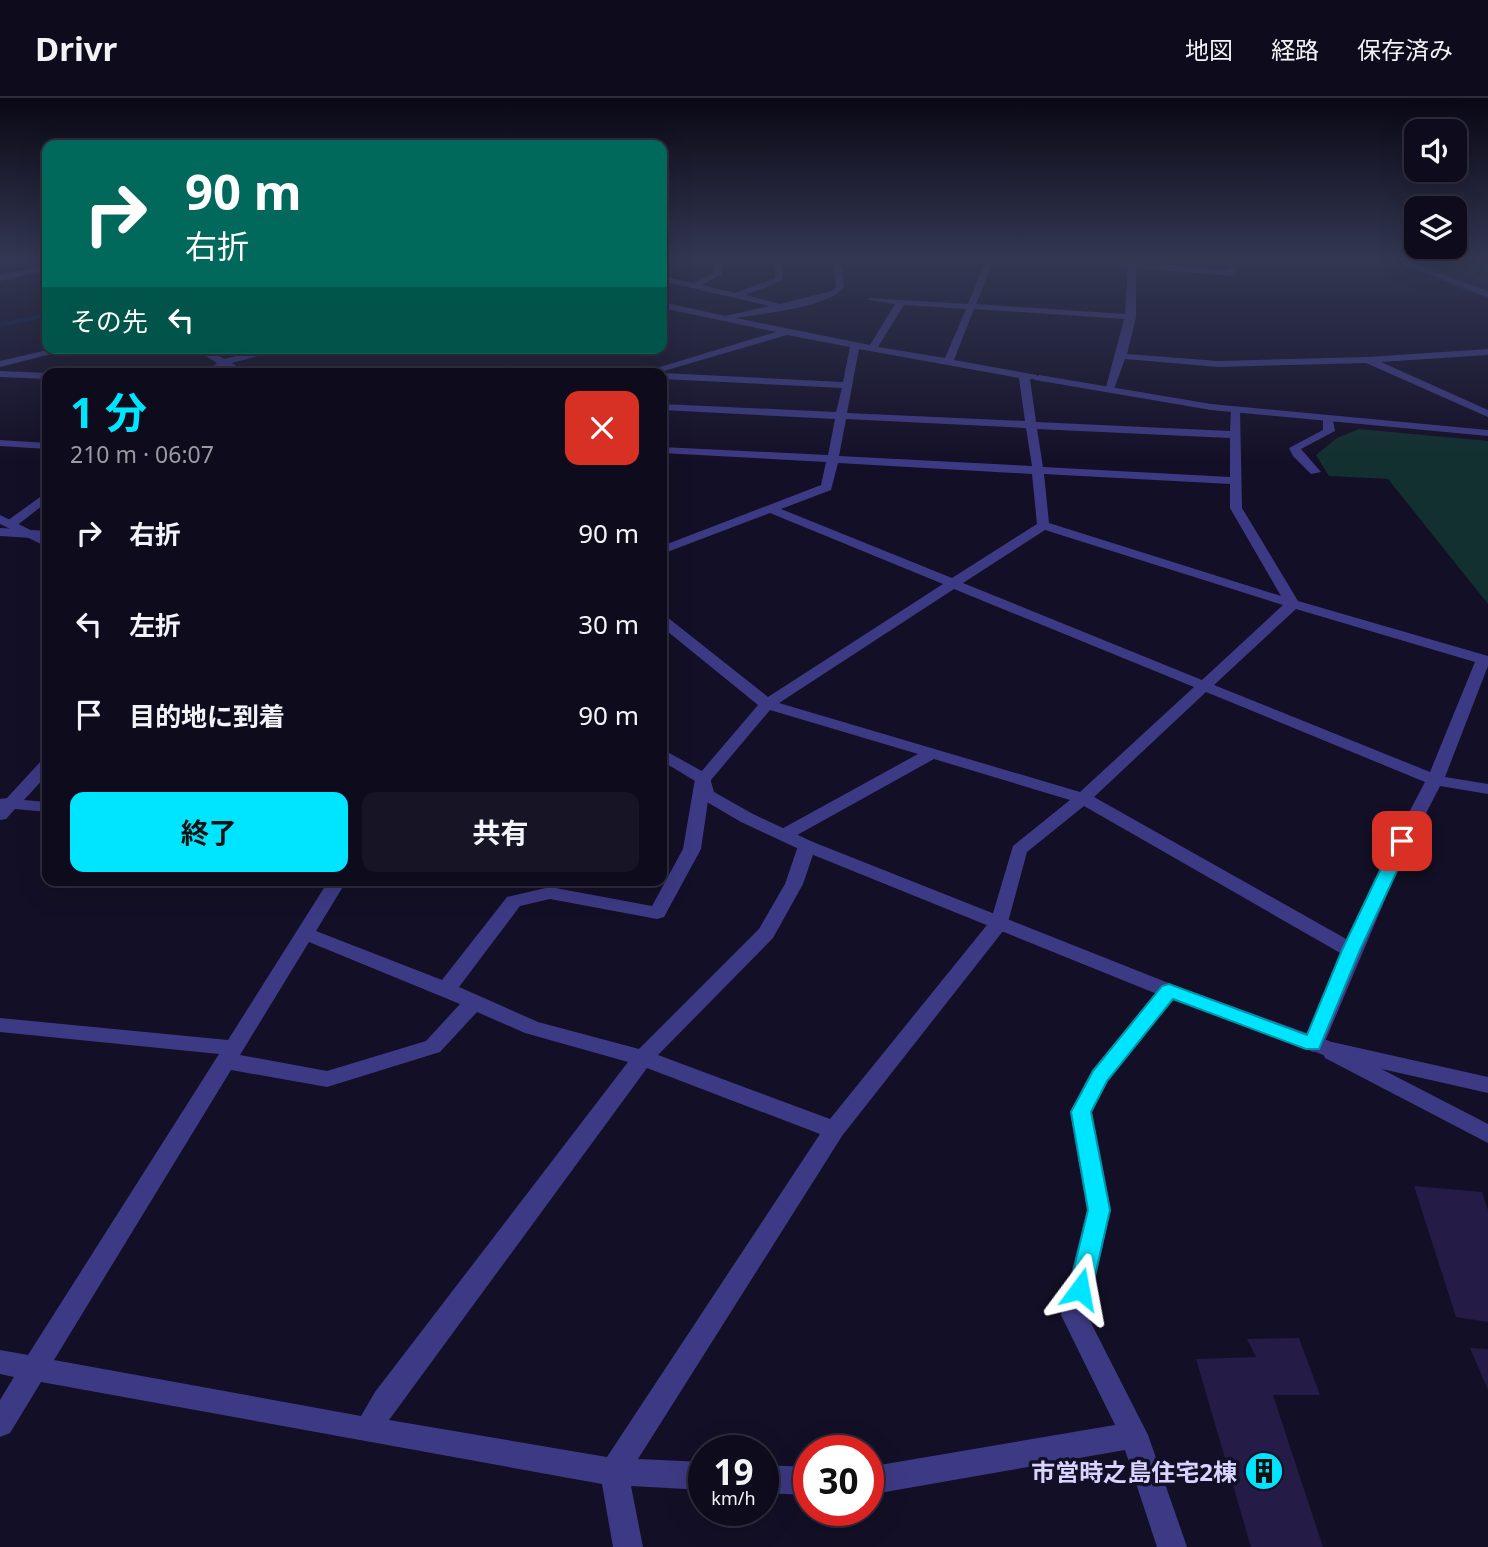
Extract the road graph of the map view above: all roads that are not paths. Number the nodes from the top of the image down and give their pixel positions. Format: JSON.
{"nodes":[{"id":1,"x":765,"y":328,"type":"edge"},
{"id":2,"x":885,"y":328,"type":"edge"},
{"id":3,"x":964,"y":328,"type":"edge"},
{"id":4,"x":1128,"y":328,"type":"edge"},
{"id":5,"x":787,"y":332,"type":"junction"},
{"id":6,"x":855,"y":346,"type":"junction"},
{"id":7,"x":872,"y":349,"type":"junction"},
{"id":8,"x":1488,"y":352,"type":"edge"},
{"id":9,"x":44,"y":354,"type":"edge"},
{"id":10,"x":209,"y":354,"type":"edge"},
{"id":11,"x":257,"y":354,"type":"edge"},
{"id":12,"x":1121,"y":356,"type":"junction"},
{"id":13,"x":27,"y":358,"type":"junction"},
{"id":14,"x":1367,"y":360,"type":"junction"},
{"id":15,"x":224,"y":362,"type":"junction"},
{"id":16,"x":948,"y":363,"type":"junction"},
{"id":17,"x":0,"y":364,"type":"edge"},
{"id":18,"x":216,"y":368,"type":"edge"},
{"id":19,"x":234,"y":368,"type":"edge"},
{"id":20,"x":662,"y":368,"type":"edge"},
{"id":21,"x":0,"y":373,"type":"edge"},
{"id":22,"x":1024,"y":375,"type":"junction"},
{"id":23,"x":42,"y":376,"type":"edge"},
{"id":24,"x":667,"y":376,"type":"edge"},
{"id":25,"x":847,"y":385,"type":"junction"},
{"id":26,"x":1109,"y":389,"type":"junction"},
{"id":27,"x":667,"y":407,"type":"edge"},
{"id":28,"x":1236,"y":410,"type":"junction"},
{"id":29,"x":1488,"y":414,"type":"edge"},
{"id":30,"x":839,"y":416,"type":"junction"},
{"id":31,"x":1328,"y":420,"type":"junction"},
{"id":32,"x":1032,"y":426,"type":"junction"},
{"id":33,"x":1488,"y":433,"type":"edge"},
{"id":34,"x":1236,"y":435,"type":"junction"},
{"id":35,"x":0,"y":443,"type":"edge"},
{"id":36,"x":42,"y":446,"type":"edge"},
{"id":37,"x":667,"y":450,"type":"edge"},
{"id":38,"x":831,"y":459,"type":"junction"},
{"id":39,"x":1038,"y":470,"type":"junction"},
{"id":40,"x":1315,"y":472,"type":"dead end"},
{"id":41,"x":1236,"y":481,"type":"junction"},
{"id":42,"x":42,"y":499,"type":"edge"},
{"id":43,"x":770,"y":509,"type":"junction"},
{"id":44,"x":4,"y":525,"type":"edge"},
{"id":45,"x":1043,"y":525,"type":"junction"},
{"id":46,"x":30,"y":534,"type":"junction"},
{"id":47,"x":42,"y":535,"type":"edge"},
{"id":48,"x":42,"y":540,"type":"edge"},
{"id":49,"x":667,"y":548,"type":"edge"},
{"id":50,"x":951,"y":584,"type":"junction"},
{"id":51,"x":1293,"y":604,"type":"junction"},
{"id":52,"x":667,"y":624,"type":"edge"},
{"id":53,"x":1485,"y":660,"type":"edge"},
{"id":54,"x":1204,"y":686,"type":"junction"},
{"id":55,"x":767,"y":704,"type":"junction"},
{"id":56,"x":932,"y":752,"type":"junction"},
{"id":57,"x":667,"y":757,"type":"edge"},
{"id":58,"x":42,"y":770,"type":"edge"},
{"id":59,"x":703,"y":779,"type":"junction"},
{"id":60,"x":1435,"y":780,"type":"junction"},
{"id":61,"x":1488,"y":789,"type":"edge"},
{"id":62,"x":1083,"y":797,"type":"junction"},
{"id":63,"x":4,"y":807,"type":"edge"},
{"id":64,"x":42,"y":807,"type":"edge"},
{"id":65,"x":784,"y":835,"type":"junction"},
{"id":66,"x":807,"y":846,"type":"junction"},
{"id":67,"x":334,"y":886,"type":"edge"},
{"id":68,"x":1000,"y":922,"type":"junction"},
{"id":69,"x":306,"y":934,"type":"junction"},
{"id":70,"x":1351,"y":950,"type":"junction"},
{"id":71,"x":446,"y":989,"type":"junction"},
{"id":72,"x":1169,"y":991,"type":"junction"},
{"id":73,"x":474,"y":1002,"type":"junction"},
{"id":74,"x":0,"y":1025,"type":"edge"},
{"id":75,"x":1321,"y":1047,"type":"junction"},
{"id":76,"x":231,"y":1054,"type":"junction"},
{"id":77,"x":643,"y":1058,"type":"junction"},
{"id":78,"x":1488,"y":1085,"type":"edge"},
{"id":79,"x":834,"y":1130,"type":"junction"},
{"id":80,"x":1488,"y":1134,"type":"edge"},
{"id":81,"x":0,"y":1362,"type":"edge"},
{"id":82,"x":36,"y":1367,"type":"junction"},
{"id":83,"x":0,"y":1424,"type":"edge"},
{"id":84,"x":368,"y":1430,"type":"junction"},
{"id":85,"x":1134,"y":1434,"type":"junction"},
{"id":86,"x":614,"y":1472,"type":"junction"},
{"id":87,"x":688,"y":1475,"type":"edge"},
{"id":88,"x":884,"y":1478,"type":"edge"},
{"id":89,"x":628,"y":1547,"type":"edge"},
{"id":90,"x":1172,"y":1547,"type":"edge"}],
"edges":[{"from":1,"to":5,"type":"street"},
{"from":2,"to":7,"type":"street"},
{"from":3,"to":16,"type":"street"},
{"from":4,"to":12,"type":"street"},
{"from":5,"to":6,"type":"street"},
{"from":5,"to":20,"type":"street"},
{"from":6,"to":7,"type":"street"},
{"from":6,"to":25,"type":"street"},
{"from":7,"to":16,"type":"street"},
{"from":8,"to":14,"type":"street"},
{"from":9,"to":13,"type":"street"},
{"from":10,"to":15,"type":"street"},
{"from":11,"to":15,"type":"street"},
{"from":12,"to":14,"type":"street"},
{"from":12,"to":26,"type":"street"},
{"from":13,"to":17,"type":"street"},
{"from":13,"to":21,"type":"street"},
{"from":14,"to":29,"type":"street"},
{"from":15,"to":18,"type":"street"},
{"from":15,"to":19,"type":"street"},
{"from":16,"to":22,"type":"street"},
{"from":21,"to":23,"type":"street"},
{"from":22,"to":26,"type":"street"},
{"from":22,"to":32,"type":"street"},
{"from":24,"to":25,"type":"street"},
{"from":25,"to":30,"type":"street"},
{"from":26,"to":28,"type":"street"},
{"from":27,"to":30,"type":"street"},
{"from":28,"to":31,"type":"street"},
{"from":28,"to":34,"type":"street"},
{"from":30,"to":32,"type":"street"},
{"from":30,"to":38,"type":"street"},
{"from":31,"to":33,"type":"street"},
{"from":31,"to":40,"type":"street"},
{"from":32,"to":34,"type":"street"},
{"from":32,"to":39,"type":"street"},
{"from":34,"to":41,"type":"street"},
{"from":35,"to":36,"type":"street"},
{"from":37,"to":38,"type":"street"},
{"from":38,"to":39,"type":"street"},
{"from":38,"to":43,"type":"street"},
{"from":39,"to":41,"type":"street"},
{"from":39,"to":45,"type":"street"},
{"from":41,"to":51,"type":"street"},
{"from":42,"to":44,"type":"street"},
{"from":43,"to":49,"type":"street"},
{"from":43,"to":50,"type":"street"},
{"from":44,"to":46,"type":"street"},
{"from":45,"to":50,"type":"street"},
{"from":45,"to":51,"type":"street"},
{"from":46,"to":47,"type":"street"},
{"from":46,"to":48,"type":"street"},
{"from":50,"to":54,"type":"street"},
{"from":50,"to":55,"type":"street"},
{"from":51,"to":53,"type":"street"},
{"from":51,"to":54,"type":"street"},
{"from":52,"to":55,"type":"street"},
{"from":53,"to":60,"type":"street"},
{"from":54,"to":60,"type":"street"},
{"from":54,"to":62,"type":"street"},
{"from":55,"to":56,"type":"street"},
{"from":55,"to":59,"type":"street"},
{"from":56,"to":62,"type":"street"},
{"from":56,"to":65,"type":"street"},
{"from":57,"to":59,"type":"street"},
{"from":58,"to":63,"type":"street"},
{"from":59,"to":65,"type":"street"},
{"from":59,"to":71,"type":"street"},
{"from":60,"to":61,"type":"street"},
{"from":60,"to":70,"type":"street"},
{"from":62,"to":68,"type":"street"},
{"from":62,"to":70,"type":"street"},
{"from":63,"to":64,"type":"street"},
{"from":65,"to":66,"type":"street"},
{"from":66,"to":68,"type":"street"},
{"from":66,"to":77,"type":"street"},
{"from":67,"to":69,"type":"street"},
{"from":68,"to":72,"type":"street"},
{"from":68,"to":79,"type":"street"},
{"from":69,"to":71,"type":"street"},
{"from":69,"to":76,"type":"street"},
{"from":70,"to":75,"type":"street"},
{"from":71,"to":73,"type":"street"},
{"from":72,"to":75,"type":"street"},
{"from":72,"to":85,"type":"street"},
{"from":73,"to":76,"type":"street"},
{"from":73,"to":77,"type":"street"},
{"from":74,"to":76,"type":"street"},
{"from":75,"to":78,"type":"street"},
{"from":75,"to":80,"type":"street"},
{"from":76,"to":82,"type":"street"},
{"from":77,"to":79,"type":"street"},
{"from":77,"to":84,"type":"street"},
{"from":79,"to":86,"type":"street"},
{"from":81,"to":82,"type":"street"},
{"from":82,"to":83,"type":"street"},
{"from":82,"to":84,"type":"street"},
{"from":84,"to":86,"type":"street"},
{"from":85,"to":88,"type":"street"},
{"from":85,"to":90,"type":"street"},
{"from":86,"to":87,"type":"street"},
{"from":86,"to":89,"type":"street"}]}
